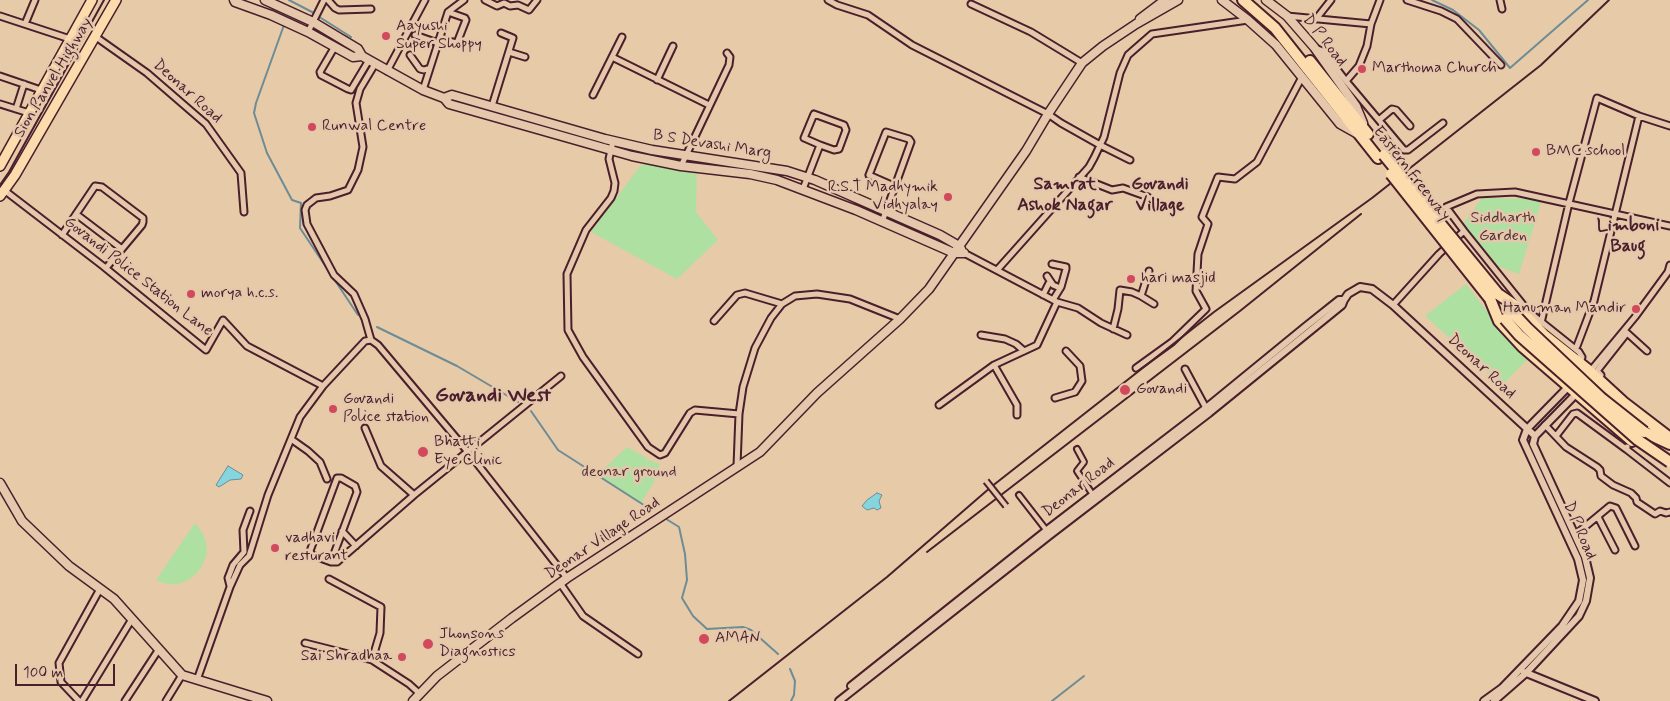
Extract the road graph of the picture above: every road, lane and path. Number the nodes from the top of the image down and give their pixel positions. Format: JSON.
{"nodes":[{"id":1,"x":35,"y":0,"type":"edge"},
{"id":2,"x":92,"y":0,"type":"edge"},
{"id":3,"x":116,"y":0,"type":"edge"},
{"id":4,"x":234,"y":0,"type":"edge"},
{"id":5,"x":265,"y":0,"type":"edge"},
{"id":6,"x":324,"y":0,"type":"edge"},
{"id":7,"x":328,"y":0,"type":"edge"},
{"id":8,"x":425,"y":0,"type":"edge"},
{"id":9,"x":464,"y":0,"type":"edge"},
{"id":10,"x":484,"y":0,"type":"edge"},
{"id":11,"x":537,"y":0,"type":"edge"},
{"id":12,"x":828,"y":0,"type":"edge"},
{"id":13,"x":1178,"y":0,"type":"edge"},
{"id":14,"x":1184,"y":0,"type":"edge"},
{"id":15,"x":1217,"y":0,"type":"edge"},
{"id":16,"x":1244,"y":0,"type":"edge"},
{"id":17,"x":1253,"y":0,"type":"edge"},
{"id":18,"x":1331,"y":0,"type":"edge"},
{"id":19,"x":1380,"y":0,"type":"edge"},
{"id":20,"x":1407,"y":0,"type":"edge"},
{"id":21,"x":1500,"y":0,"type":"edge"},
{"id":22,"x":1224,"y":1,"type":"edge"},
{"id":23,"x":1271,"y":1,"type":"edge"},
{"id":24,"x":1167,"y":2,"type":"edge"},
{"id":25,"x":971,"y":4,"type":"dead end"},
{"id":26,"x":370,"y":9,"type":"dead end"},
{"id":27,"x":1502,"y":9,"type":"dead end"},
{"id":28,"x":448,"y":12,"type":"junction"},
{"id":29,"x":0,"y":16,"type":"edge"},
{"id":30,"x":1287,"y":16,"type":"junction"},
{"id":31,"x":1248,"y":20,"type":"junction"},
{"id":32,"x":1316,"y":20,"type":"junction"},
{"id":33,"x":313,"y":22,"type":"junction"},
{"id":34,"x":25,"y":24,"type":"junction"},
{"id":35,"x":1371,"y":24,"type":"junction"},
{"id":36,"x":308,"y":32,"type":"junction"},
{"id":37,"x":501,"y":34,"type":"dead end"},
{"id":38,"x":415,"y":35,"type":"dead end"},
{"id":39,"x":96,"y":37,"type":"junction"},
{"id":40,"x":622,"y":37,"type":"dead end"},
{"id":41,"x":70,"y":39,"type":"junction"},
{"id":42,"x":438,"y":41,"type":"junction"},
{"id":43,"x":673,"y":46,"type":"dead end"},
{"id":44,"x":1314,"y":47,"type":"junction"},
{"id":45,"x":334,"y":48,"type":"junction"},
{"id":46,"x":509,"y":52,"type":"junction"},
{"id":47,"x":727,"y":53,"type":"dead end"},
{"id":48,"x":410,"y":55,"type":"dead end"},
{"id":49,"x":362,"y":56,"type":"junction"},
{"id":50,"x":524,"y":56,"type":"dead end"},
{"id":51,"x":612,"y":57,"type":"junction"},
{"id":52,"x":372,"y":62,"type":"junction"},
{"id":53,"x":1082,"y":63,"type":"junction"},
{"id":54,"x":1501,"y":64,"type":"dead end"},
{"id":55,"x":430,"y":68,"type":"junction"},
{"id":56,"x":387,"y":71,"type":"junction"},
{"id":57,"x":0,"y":76,"type":"edge"},
{"id":58,"x":1302,"y":77,"type":"junction"},
{"id":59,"x":657,"y":80,"type":"junction"},
{"id":60,"x":1346,"y":81,"type":"junction"},
{"id":61,"x":24,"y":84,"type":"junction"},
{"id":62,"x":41,"y":90,"type":"junction"},
{"id":63,"x":423,"y":90,"type":"junction"},
{"id":64,"x":593,"y":95,"type":"dead end"},
{"id":65,"x":444,"y":98,"type":"junction"},
{"id":66,"x":0,"y":104,"type":"edge"},
{"id":67,"x":492,"y":106,"type":"junction"},
{"id":68,"x":709,"y":106,"type":"junction"},
{"id":69,"x":16,"y":109,"type":"junction"},
{"id":70,"x":29,"y":113,"type":"junction"},
{"id":71,"x":1347,"y":113,"type":"junction"},
{"id":72,"x":1048,"y":114,"type":"junction"},
{"id":73,"x":1639,"y":116,"type":"junction"},
{"id":74,"x":1379,"y":120,"type":"junction"},
{"id":75,"x":1443,"y":123,"type":"dead end"},
{"id":76,"x":1410,"y":126,"type":"dead end"},
{"id":77,"x":1670,"y":126,"type":"edge"},
{"id":78,"x":1364,"y":133,"type":"junction"},
{"id":79,"x":613,"y":141,"type":"junction"},
{"id":80,"x":820,"y":145,"type":"junction"},
{"id":81,"x":1100,"y":146,"type":"junction"},
{"id":82,"x":610,"y":150,"type":"junction"},
{"id":83,"x":686,"y":155,"type":"junction"},
{"id":84,"x":1130,"y":160,"type":"dead end"},
{"id":85,"x":0,"y":166,"type":"edge"},
{"id":86,"x":681,"y":166,"type":"junction"},
{"id":87,"x":1079,"y":177,"type":"junction"},
{"id":88,"x":808,"y":178,"type":"junction"},
{"id":89,"x":894,"y":186,"type":"junction"},
{"id":90,"x":803,"y":189,"type":"junction"},
{"id":91,"x":2,"y":193,"type":"edge"},
{"id":92,"x":1148,"y":197,"type":"dead end"},
{"id":93,"x":1569,"y":203,"type":"junction"},
{"id":94,"x":886,"y":211,"type":"junction"},
{"id":95,"x":244,"y":212,"type":"dead end"},
{"id":96,"x":1614,"y":213,"type":"junction"},
{"id":97,"x":76,"y":214,"type":"junction"},
{"id":98,"x":882,"y":222,"type":"junction"},
{"id":99,"x":1670,"y":226,"type":"edge"},
{"id":100,"x":1464,"y":231,"type":"junction"},
{"id":101,"x":62,"y":235,"type":"junction"},
{"id":102,"x":940,"y":235,"type":"junction"},
{"id":103,"x":936,"y":244,"type":"junction"},
{"id":104,"x":122,"y":249,"type":"junction"},
{"id":105,"x":956,"y":249,"type":"junction"},
{"id":106,"x":964,"y":253,"type":"joint"},
{"id":107,"x":1052,"y":264,"type":"dead end"},
{"id":108,"x":1670,"y":264,"type":"edge"},
{"id":109,"x":106,"y":268,"type":"junction"},
{"id":110,"x":998,"y":270,"type":"junction"},
{"id":111,"x":1149,"y":271,"type":"dead end"},
{"id":112,"x":1060,"y":288,"type":"junction"},
{"id":113,"x":1043,"y":295,"type":"junction"},
{"id":114,"x":1141,"y":296,"type":"junction"},
{"id":115,"x":1494,"y":296,"type":"junction"},
{"id":116,"x":1055,"y":301,"type":"junction"},
{"id":117,"x":782,"y":304,"type":"junction"},
{"id":118,"x":1154,"y":304,"type":"dead end"},
{"id":119,"x":1394,"y":305,"type":"junction"},
{"id":120,"x":1509,"y":316,"type":"junction"},
{"id":121,"x":900,"y":319,"type":"junction"},
{"id":122,"x":714,"y":321,"type":"dead end"},
{"id":123,"x":1541,"y":323,"type":"junction"},
{"id":124,"x":1113,"y":329,"type":"junction"},
{"id":125,"x":1625,"y":331,"type":"junction"},
{"id":126,"x":981,"y":335,"type":"dead end"},
{"id":127,"x":1127,"y":335,"type":"dead end"},
{"id":128,"x":371,"y":340,"type":"junction"},
{"id":129,"x":1577,"y":346,"type":"dead end"},
{"id":130,"x":1024,"y":351,"type":"junction"},
{"id":131,"x":1066,"y":351,"type":"dead end"},
{"id":132,"x":1647,"y":352,"type":"dead end"},
{"id":133,"x":994,"y":365,"type":"junction"},
{"id":134,"x":1136,"y":368,"type":"dead end"},
{"id":135,"x":1186,"y":369,"type":"dead end"},
{"id":136,"x":1590,"y":369,"type":"junction"},
{"id":137,"x":561,"y":376,"type":"dead end"},
{"id":138,"x":1246,"y":379,"type":"junction"},
{"id":139,"x":322,"y":386,"type":"junction"},
{"id":140,"x":1613,"y":386,"type":"dead end"},
{"id":141,"x":1573,"y":390,"type":"junction"},
{"id":142,"x":1055,"y":398,"type":"dead end"},
{"id":143,"x":939,"y":405,"type":"dead end"},
{"id":144,"x":1206,"y":408,"type":"junction"},
{"id":145,"x":739,"y":414,"type":"junction"},
{"id":146,"x":1017,"y":415,"type":"dead end"},
{"id":147,"x":1545,"y":425,"type":"junction"},
{"id":148,"x":365,"y":428,"type":"dead end"},
{"id":149,"x":1527,"y":429,"type":"junction"},
{"id":150,"x":1534,"y":436,"type":"junction"},
{"id":151,"x":1556,"y":436,"type":"junction"},
{"id":152,"x":1670,"y":438,"type":"edge"},
{"id":153,"x":291,"y":439,"type":"junction"},
{"id":154,"x":1632,"y":443,"type":"junction"},
{"id":155,"x":1670,"y":444,"type":"edge"},
{"id":156,"x":1077,"y":449,"type":"dead end"},
{"id":157,"x":468,"y":452,"type":"junction"},
{"id":158,"x":1670,"y":465,"type":"edge"},
{"id":159,"x":737,"y":466,"type":"junction"},
{"id":160,"x":1119,"y":478,"type":"junction"},
{"id":161,"x":327,"y":479,"type":"dead end"},
{"id":162,"x":986,"y":481,"type":"dead end"},
{"id":163,"x":0,"y":484,"type":"edge"},
{"id":164,"x":1670,"y":484,"type":"edge"},
{"id":165,"x":414,"y":495,"type":"junction"},
{"id":166,"x":1093,"y":495,"type":"junction"},
{"id":167,"x":1019,"y":496,"type":"dead end"},
{"id":168,"x":1006,"y":506,"type":"dead end"},
{"id":169,"x":250,"y":511,"type":"dead end"},
{"id":170,"x":1670,"y":512,"type":"edge"},
{"id":171,"x":1598,"y":517,"type":"junction"},
{"id":172,"x":1565,"y":521,"type":"junction"},
{"id":173,"x":342,"y":531,"type":"junction"},
{"id":174,"x":1049,"y":533,"type":"junction"},
{"id":175,"x":1575,"y":535,"type":"junction"},
{"id":176,"x":356,"y":546,"type":"junction"},
{"id":177,"x":1635,"y":546,"type":"dead end"},
{"id":178,"x":1615,"y":550,"type":"dead end"},
{"id":179,"x":331,"y":562,"type":"junction"},
{"id":180,"x":329,"y":579,"type":"dead end"},
{"id":181,"x":564,"y":581,"type":"junction"},
{"id":182,"x":230,"y":587,"type":"junction"},
{"id":183,"x":100,"y":589,"type":"junction"},
{"id":184,"x":132,"y":619,"type":"junction"},
{"id":185,"x":919,"y":635,"type":"junction"},
{"id":186,"x":305,"y":643,"type":"dead end"},
{"id":187,"x":159,"y":649,"type":"junction"},
{"id":188,"x":638,"y":654,"type":"dead end"},
{"id":189,"x":372,"y":660,"type":"junction"},
{"id":190,"x":1523,"y":672,"type":"junction"},
{"id":191,"x":182,"y":675,"type":"junction"},
{"id":192,"x":197,"y":680,"type":"junction"},
{"id":193,"x":420,"y":694,"type":"junction"},
{"id":194,"x":81,"y":701,"type":"edge"},
{"id":195,"x":125,"y":701,"type":"edge"},
{"id":196,"x":166,"y":701,"type":"edge"},
{"id":197,"x":266,"y":701,"type":"edge"},
{"id":198,"x":413,"y":701,"type":"edge"},
{"id":199,"x":832,"y":701,"type":"edge"},
{"id":200,"x":839,"y":701,"type":"edge"},
{"id":201,"x":1484,"y":701,"type":"edge"},
{"id":202,"x":1494,"y":701,"type":"edge"},
{"id":203,"x":1595,"y":701,"type":"edge"}],
"edges":[{"from":1,"to":34,"type":"street"},
{"from":2,"to":41,"type":"highway","name":"Sion Panvel Highway"},
{"from":3,"to":39,"type":"highway","name":"Sion Panvel Highway"},
{"from":4,"to":36,"type":"main road","name":"B S Devashi Marg"},
{"from":5,"to":33,"type":"main road","name":"B S Devashi Marg"},
{"from":6,"to":33,"type":"street"},
{"from":7,"to":26,"type":"street"},
{"from":8,"to":56,"type":"street"},
{"from":9,"to":28,"type":"street"},
{"from":10,"to":11,"type":"street"},
{"from":12,"to":72,"type":"street"},
{"from":13,"to":24,"type":"main road"},
{"from":14,"to":24,"type":"main road"},
{"from":15,"to":22,"type":"main road"},
{"from":16,"to":71,"type":"highway","name":"Eastern Freeway"},
{"from":17,"to":71,"type":"highway","name":"Eastern Freeway"},
{"from":18,"to":32,"type":"street"},
{"from":19,"to":35,"type":"street"},
{"from":20,"to":54,"type":"street"},
{"from":21,"to":27,"type":"street"},
{"from":22,"to":31,"type":"main road"},
{"from":23,"to":30,"type":"main road","name":"D P Road"},
{"from":24,"to":53,"type":"main road","name":"Deonar Village Road"},
{"from":25,"to":53,"type":"street"},
{"from":28,"to":42,"type":"street"},
{"from":28,"to":42,"type":"street"},
{"from":29,"to":34,"type":"street"},
{"from":30,"to":32,"type":"street"},
{"from":30,"to":44,"type":"main road","name":"D P Road"},
{"from":31,"to":58,"type":"main road"},
{"from":31,"to":81,"type":"street"},
{"from":32,"to":35,"type":"street"},
{"from":33,"to":36,"type":"street"},
{"from":33,"to":49,"type":"main road","name":"B S Devashi Marg"},
{"from":34,"to":41,"type":"street"},
{"from":35,"to":60,"type":"street"},
{"from":36,"to":45,"type":"main road","name":"B S Devashi Marg"},
{"from":37,"to":46,"type":"street"},
{"from":38,"to":42,"type":"street"},
{"from":39,"to":91,"type":"highway","name":"Sion Panvel Highway"},
{"from":39,"to":95,"type":"street","name":"Deonar Road"},
{"from":40,"to":51,"type":"street"},
{"from":41,"to":62,"type":"highway","name":"Sion Panvel Highway"},
{"from":42,"to":55,"type":"street"},
{"from":43,"to":59,"type":"street"},
{"from":44,"to":60,"type":"street"},
{"from":44,"to":78,"type":"main road","name":"D P Road"},
{"from":45,"to":49,"type":"main road","name":"B S Devashi Marg"},
{"from":45,"to":52,"type":"street"},
{"from":46,"to":50,"type":"street"},
{"from":46,"to":67,"type":"street"},
{"from":47,"to":68,"type":"street"},
{"from":48,"to":55,"type":"street"},
{"from":49,"to":52,"type":"main road","name":"B S Devashi Marg"},
{"from":51,"to":59,"type":"street"},
{"from":51,"to":64,"type":"street"},
{"from":52,"to":56,"type":"main road","name":"B S Devashi Marg"},
{"from":52,"to":128,"type":"street"},
{"from":53,"to":72,"type":"main road","name":"Deonar Village Road"},
{"from":55,"to":63,"type":"street"},
{"from":56,"to":63,"type":"main road","name":"B S Devashi Marg"},
{"from":57,"to":61,"type":"street"},
{"from":58,"to":78,"type":"main road"},
{"from":58,"to":134,"type":"street"},
{"from":59,"to":68,"type":"street"},
{"from":60,"to":74,"type":"street"},
{"from":61,"to":62,"type":"street"},
{"from":61,"to":69,"type":"street"},
{"from":62,"to":70,"type":"highway","name":"Sion Panvel Highway"},
{"from":63,"to":65,"type":"main road","name":"B S Devashi Marg"},
{"from":65,"to":67,"type":"main road","name":"B S Devashi Marg"},
{"from":65,"to":82,"type":"main road","name":"B S Devashi Marg"},
{"from":66,"to":69,"type":"street"},
{"from":67,"to":79,"type":"main road","name":"B S Devashi Marg"},
{"from":68,"to":83,"type":"street"},
{"from":69,"to":70,"type":"street"},
{"from":70,"to":85,"type":"highway","name":"Sion Panvel Highway"},
{"from":71,"to":78,"type":"highway","name":"Eastern Freeway"},
{"from":72,"to":81,"type":"street"},
{"from":72,"to":105,"type":"main road","name":"Deonar Village Road"},
{"from":73,"to":77,"type":"street"},
{"from":73,"to":93,"type":"street"},
{"from":73,"to":96,"type":"street"},
{"from":74,"to":75,"type":"street"},
{"from":74,"to":76,"type":"street"},
{"from":78,"to":115,"type":"highway","name":"Eastern Freeway","bridge":true},
{"from":79,"to":82,"type":"street"},
{"from":79,"to":83,"type":"main road","name":"B S Devashi Marg"},
{"from":80,"to":80,"type":"street"},
{"from":80,"to":88,"type":"street"},
{"from":81,"to":84,"type":"street"},
{"from":81,"to":87,"type":"street"},
{"from":82,"to":86,"type":"main road","name":"B S Devashi Marg"},
{"from":82,"to":145,"type":"street"},
{"from":83,"to":86,"type":"street"},
{"from":83,"to":88,"type":"main road","name":"B S Devashi Marg"},
{"from":86,"to":90,"type":"main road","name":"B S Devashi Marg"},
{"from":87,"to":92,"type":"street"},
{"from":87,"to":110,"type":"street"},
{"from":88,"to":90,"type":"street"},
{"from":88,"to":94,"type":"main road","name":"B S Devashi Marg"},
{"from":89,"to":89,"type":"street"},
{"from":89,"to":94,"type":"street"},
{"from":90,"to":98,"type":"main road","name":"B S Devashi Marg"},
{"from":91,"to":101,"type":"street","name":"Govandi Police Station Lane"},
{"from":93,"to":96,"type":"street"},
{"from":93,"to":100,"type":"street"},
{"from":93,"to":123,"type":"street"},
{"from":94,"to":98,"type":"street"},
{"from":94,"to":102,"type":"main road","name":"B S Devashi Marg"},
{"from":96,"to":99,"type":"street"},
{"from":96,"to":129,"type":"street"},
{"from":97,"to":101,"type":"street"},
{"from":97,"to":104,"type":"street"},
{"from":97,"to":104,"type":"street"},
{"from":98,"to":103,"type":"main road","name":"B S Devashi Marg"},
{"from":100,"to":119,"type":"street"},
{"from":100,"to":123,"type":"street"},
{"from":101,"to":109,"type":"street","name":"Govandi Police Station Lane"},
{"from":102,"to":103,"type":"main road"},
{"from":102,"to":105,"type":"main road","name":"B S Devashi Marg"},
{"from":103,"to":105,"type":"main road","name":"B S Devashi Marg"},
{"from":104,"to":109,"type":"street"},
{"from":105,"to":106,"type":"main road","name":"B S Devashi Marg"},
{"from":105,"to":121,"type":"main road","name":"Deonar Village Road"},
{"from":106,"to":110,"type":"street","name":"B S Devashi Marg"},
{"from":107,"to":112,"type":"street"},
{"from":108,"to":125,"type":"street"},
{"from":109,"to":139,"type":"street","name":"Govandi Police Station Lane"},
{"from":110,"to":113,"type":"street","name":"B S Devashi Marg"},
{"from":111,"to":114,"type":"street"},
{"from":112,"to":113,"type":"street"},
{"from":112,"to":116,"type":"street"},
{"from":113,"to":116,"type":"street","name":"B S Devashi Marg"},
{"from":114,"to":118,"type":"street"},
{"from":114,"to":124,"type":"street"},
{"from":115,"to":120,"type":"highway","name":"Eastern Freeway"},
{"from":115,"to":136,"type":"highway"},
{"from":115,"to":141,"type":"highway"},
{"from":116,"to":124,"type":"street","name":"B S Devashi Marg"},
{"from":116,"to":130,"type":"street"},
{"from":117,"to":121,"type":"street"},
{"from":117,"to":122,"type":"street"},
{"from":117,"to":145,"type":"street"},
{"from":119,"to":138,"type":"street","name":"Deonar Road"},
{"from":119,"to":149,"type":"street","name":"Deonar Road"},
{"from":120,"to":154,"type":"highway","name":"Eastern Freeway","bridge":true},
{"from":120,"to":155,"type":"highway","name":"Eastern Freeway","bridge":true},
{"from":121,"to":159,"type":"main road","name":"Deonar Village Road"},
{"from":123,"to":136,"type":"street"},
{"from":124,"to":127,"type":"street","name":"B S Devashi Marg"},
{"from":125,"to":132,"type":"street"},
{"from":125,"to":136,"type":"street"},
{"from":126,"to":130,"type":"street"},
{"from":128,"to":139,"type":"street"},
{"from":128,"to":157,"type":"street"},
{"from":130,"to":133,"type":"street"},
{"from":131,"to":142,"type":"street"},
{"from":133,"to":143,"type":"street"},
{"from":133,"to":146,"type":"street"},
{"from":135,"to":144,"type":"street"},
{"from":136,"to":140,"type":"street"},
{"from":136,"to":141,"type":"street"},
{"from":136,"to":141,"type":"street"},
{"from":136,"to":152,"type":"highway"},
{"from":137,"to":157,"type":"street"},
{"from":138,"to":144,"type":"street","name":"Deonar Road"},
{"from":138,"to":160,"type":"street","name":"Deonar Road"},
{"from":139,"to":153,"type":"street"},
{"from":141,"to":147,"type":"street"},
{"from":141,"to":149,"type":"street"},
{"from":141,"to":154,"type":"highway"},
{"from":144,"to":160,"type":"street","name":"Deonar Road"},
{"from":145,"to":159,"type":"street"},
{"from":147,"to":150,"type":"street"},
{"from":147,"to":151,"type":"street"},
{"from":148,"to":165,"type":"street"},
{"from":149,"to":150,"type":"street","name":"Deonar Road"},
{"from":149,"to":172,"type":"street","name":"D P Road"},
{"from":150,"to":172,"type":"street","name":"D P Road"},
{"from":151,"to":154,"type":"street"},
{"from":151,"to":170,"type":"street"},
{"from":153,"to":161,"type":"street"},
{"from":153,"to":182,"type":"street"},
{"from":154,"to":158,"type":"highway","name":"Eastern Freeway","bridge":true},
{"from":154,"to":164,"type":"street"},
{"from":156,"to":166,"type":"street"},
{"from":157,"to":165,"type":"street"},
{"from":157,"to":181,"type":"street"},
{"from":159,"to":181,"type":"main road","name":"Deonar Village Road"},
{"from":160,"to":166,"type":"street","name":"Deonar Road"},
{"from":160,"to":174,"type":"street","name":"Deonar Road"},
{"from":162,"to":168,"type":"street","bridge":true},
{"from":163,"to":183,"type":"main road"},
{"from":165,"to":176,"type":"street"},
{"from":166,"to":174,"type":"street","name":"Deonar Road"},
{"from":167,"to":174,"type":"street"},
{"from":169,"to":182,"type":"street"},
{"from":171,"to":175,"type":"street"},
{"from":171,"to":177,"type":"street"},
{"from":171,"to":178,"type":"street"},
{"from":172,"to":175,"type":"street","name":"D P Road"},
{"from":172,"to":190,"type":"street","name":"D P Road"},
{"from":173,"to":176,"type":"street"},
{"from":173,"to":179,"type":"street"},
{"from":173,"to":179,"type":"street"},
{"from":174,"to":185,"type":"street","name":"Deonar Road"},
{"from":175,"to":190,"type":"street","name":"D P Road"},
{"from":176,"to":179,"type":"street"},
{"from":180,"to":189,"type":"street"},
{"from":181,"to":188,"type":"street"},
{"from":181,"to":193,"type":"main road","name":"Deonar Village Road"},
{"from":182,"to":192,"type":"street"},
{"from":183,"to":184,"type":"main road"},
{"from":183,"to":194,"type":"street"},
{"from":184,"to":187,"type":"main road"},
{"from":184,"to":194,"type":"street"},
{"from":185,"to":199,"type":"street","name":"Deonar Road"},
{"from":185,"to":200,"type":"street","name":"Deonar Road"},
{"from":186,"to":189,"type":"street"},
{"from":187,"to":191,"type":"main road"},
{"from":187,"to":195,"type":"street"},
{"from":189,"to":193,"type":"street"},
{"from":190,"to":201,"type":"street","name":"D P Road"},
{"from":190,"to":202,"type":"street","name":"D P Road"},
{"from":190,"to":203,"type":"street"},
{"from":191,"to":192,"type":"main road"},
{"from":191,"to":196,"type":"street"},
{"from":192,"to":197,"type":"main road"},
{"from":193,"to":198,"type":"main road","name":"Deonar Village Road"}]}
